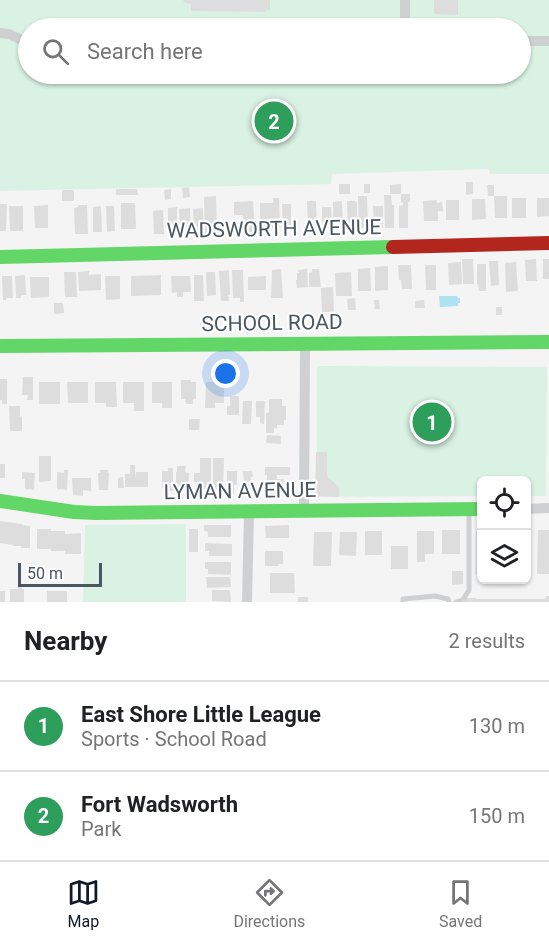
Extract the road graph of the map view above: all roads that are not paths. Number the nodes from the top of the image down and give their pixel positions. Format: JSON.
{"nodes":[{"id":1,"x":405,"y":0,"type":"edge"},
{"id":2,"x":405,"y":18,"type":"edge"},
{"id":3,"x":0,"y":33,"type":"edge"},
{"id":4,"x":18,"y":38,"type":"edge"},
{"id":5,"x":531,"y":41,"type":"edge"},
{"id":6,"x":549,"y":41,"type":"edge"},
{"id":7,"x":549,"y":243,"type":"edge"},
{"id":8,"x":0,"y":256,"type":"edge"},
{"id":9,"x":548,"y":341,"type":"edge"},
{"id":10,"x":305,"y":344,"type":"junction"},
{"id":11,"x":0,"y":346,"type":"edge"},
{"id":12,"x":0,"y":501,"type":"edge"},
{"id":13,"x":531,"y":508,"type":"edge"},
{"id":14,"x":549,"y":508,"type":"edge"},
{"id":15,"x":475,"y":509,"type":"edge"},
{"id":16,"x":304,"y":511,"type":"junction"},
{"id":17,"x":249,"y":512,"type":"junction"},
{"id":18,"x":460,"y":600,"type":"edge"},
{"id":19,"x":248,"y":602,"type":"edge"},
{"id":20,"x":404,"y":602,"type":"edge"},
{"id":21,"x":449,"y":602,"type":"edge"}],
"edges":[{"from":1,"to":2,"type":"street"},
{"from":3,"to":4,"type":"street"},
{"from":5,"to":6,"type":"street"},
{"from":7,"to":8,"type":"street","name":"WADSWORTH AVENUE"},
{"from":9,"to":10,"type":"street","name":"SCHOOL ROAD"},
{"from":10,"to":11,"type":"street","name":"SCHOOL ROAD"},
{"from":10,"to":16,"type":"street"},
{"from":12,"to":17,"type":"street","name":"LYMAN AVENUE"},
{"from":13,"to":14,"type":"street"},
{"from":15,"to":16,"type":"street","name":"LYMAN AVENUE"},
{"from":15,"to":18,"type":"lane"},
{"from":16,"to":17,"type":"street","name":"LYMAN AVENUE"},
{"from":17,"to":19,"type":"street"},
{"from":20,"to":21,"type":"lane"}]}
